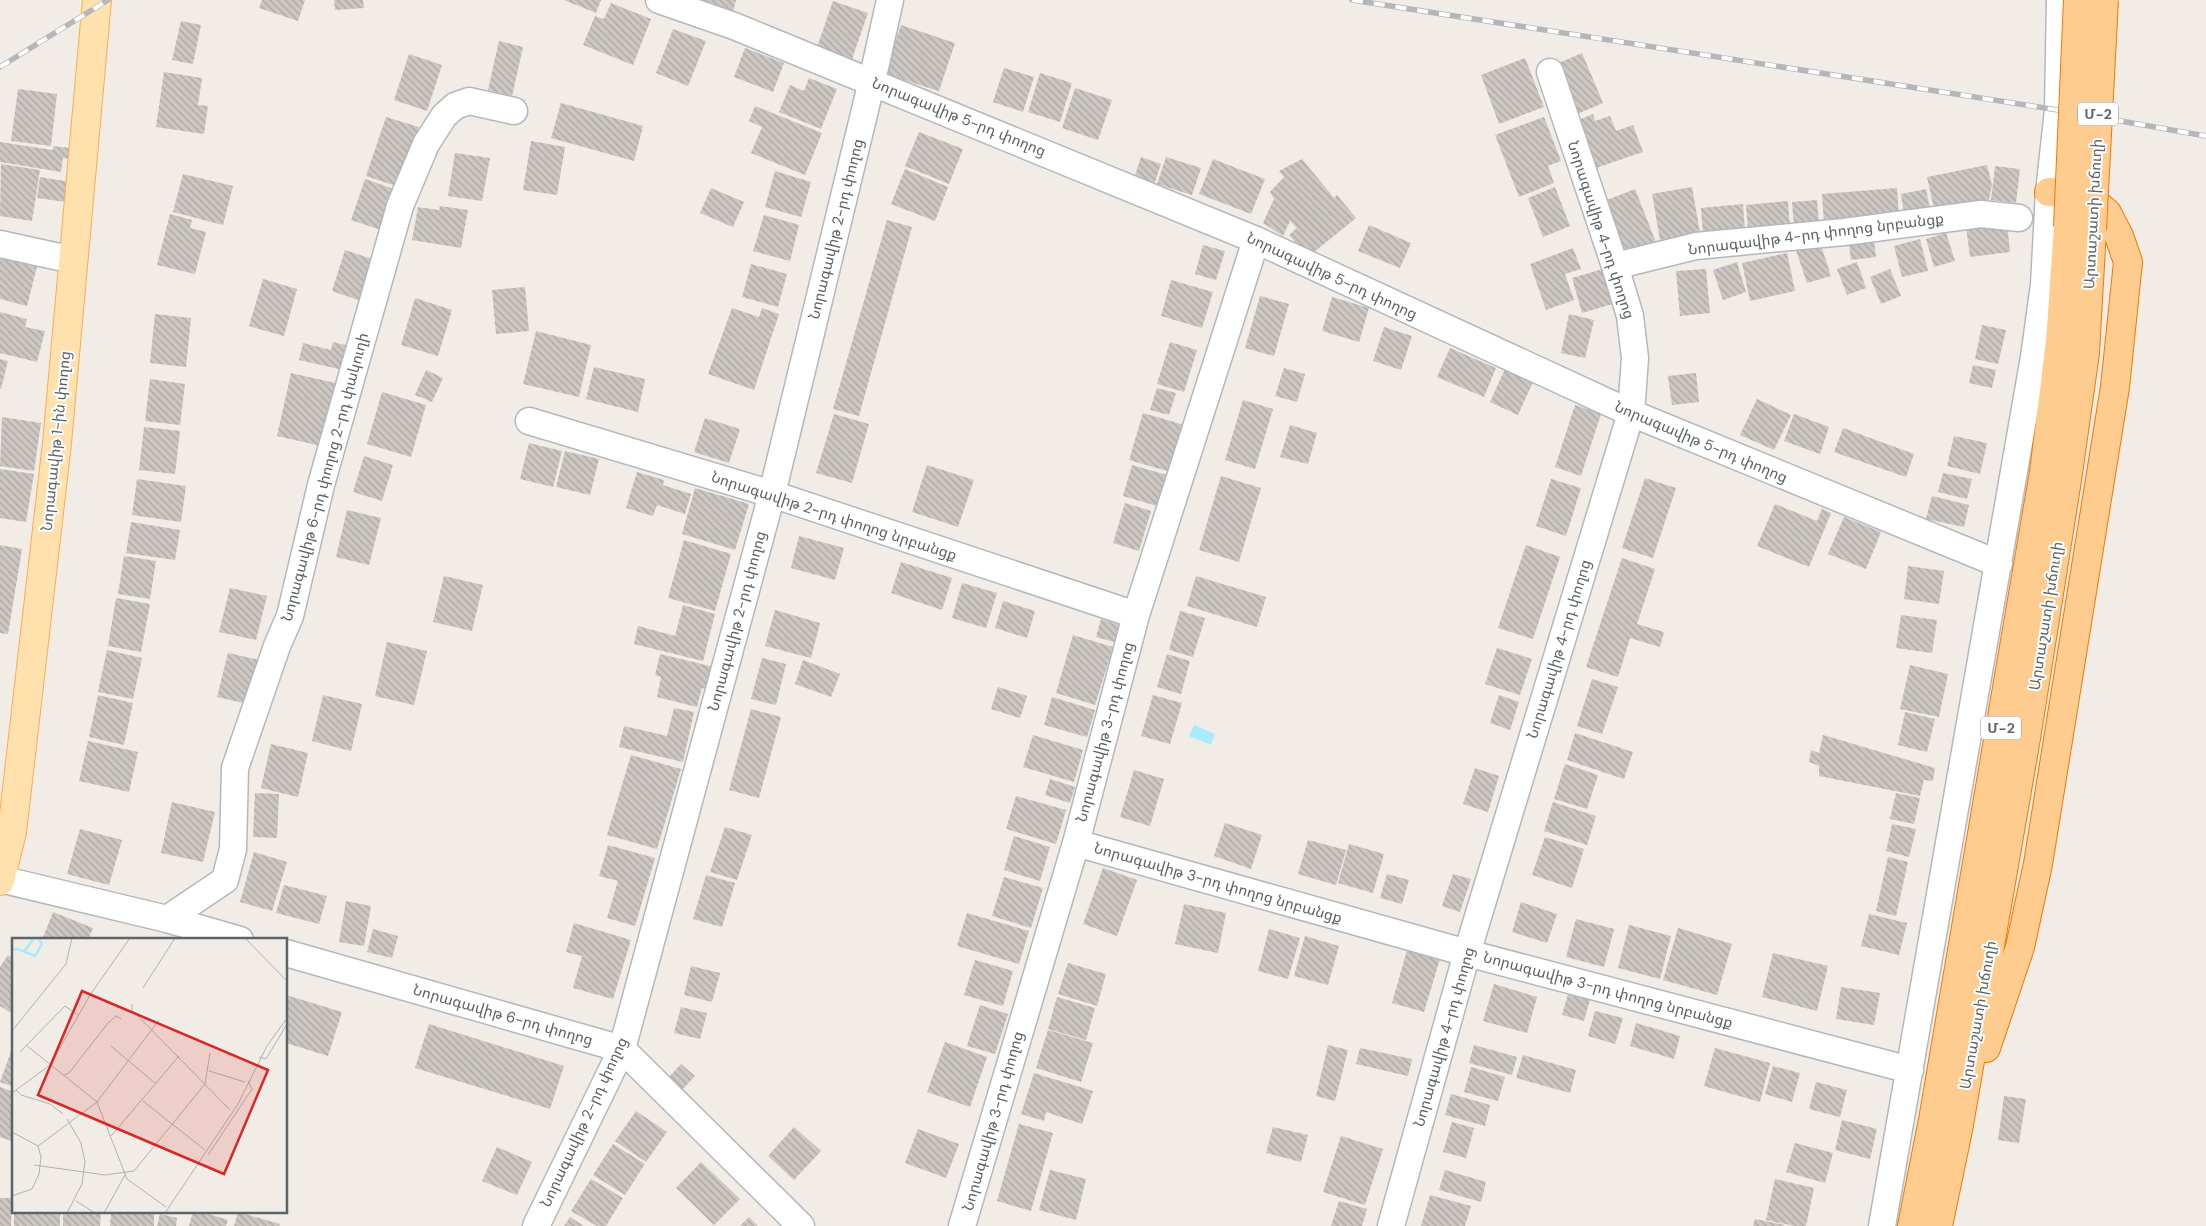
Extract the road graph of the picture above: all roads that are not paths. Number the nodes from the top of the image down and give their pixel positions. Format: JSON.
{"nodes":[{"id":1,"x":97,"y":0,"type":"edge"},
{"id":2,"x":660,"y":0,"type":"edge"},
{"id":3,"x":890,"y":0,"type":"edge"},
{"id":4,"x":2060,"y":0,"type":"edge"},
{"id":5,"x":2078,"y":0,"type":"edge"},
{"id":6,"x":2104,"y":0,"type":"edge"},
{"id":7,"x":1550,"y":72,"type":"dead end"},
{"id":8,"x":872,"y":81,"type":"junction"},
{"id":9,"x":514,"y":111,"type":"dead end"},
{"id":10,"x":2049,"y":192,"type":"junction"},
{"id":11,"x":2019,"y":218,"type":"dead end"},
{"id":12,"x":2080,"y":228,"type":"junction"},
{"id":13,"x":1256,"y":240,"type":"junction"},
{"id":14,"x":0,"y":244,"type":"edge"},
{"id":15,"x":73,"y":260,"type":"junction"},
{"id":16,"x":1616,"y":266,"type":"junction"},
{"id":17,"x":1630,"y":413,"type":"junction"},
{"id":18,"x":529,"y":422,"type":"dead end"},
{"id":19,"x":772,"y":494,"type":"junction"},
{"id":20,"x":1999,"y":564,"type":"junction"},
{"id":21,"x":1136,"y":615,"type":"junction"},
{"id":22,"x":1076,"y":843,"type":"junction"},
{"id":23,"x":0,"y":880,"type":"edge"},
{"id":24,"x":167,"y":919,"type":"junction"},
{"id":25,"x":233,"y":938,"type":"edge"},
{"id":26,"x":1467,"y":952,"type":"junction"},
{"id":27,"x":288,"y":954,"type":"edge"},
{"id":28,"x":622,"y":1049,"type":"junction"},
{"id":29,"x":1910,"y":1070,"type":"junction"},
{"id":30,"x":1958,"y":1130,"type":"junction"},
{"id":31,"x":536,"y":1226,"type":"edge"},
{"id":32,"x":801,"y":1226,"type":"edge"},
{"id":33,"x":962,"y":1226,"type":"edge"},
{"id":34,"x":1390,"y":1226,"type":"edge"},
{"id":35,"x":1882,"y":1226,"type":"edge"},
{"id":36,"x":1912,"y":1226,"type":"edge"},
{"id":37,"x":1938,"y":1226,"type":"edge"}],
"edges":[{"from":1,"to":15,"type":"main road","name":"Նորագավիթ 1-ին փողոց"},
{"from":2,"to":8,"type":"street","name":"Նորագավիթ 5-րդ փողոց"},
{"from":3,"to":8,"type":"street","name":"Նորագավիթ 2-րդ փողոց"},
{"from":4,"to":10,"type":"street"},
{"from":5,"to":12,"type":"highway","name":"Արտաշատի խճուղի","number":"Մ-2","bridge":true},
{"from":6,"to":12,"type":"highway","name":"Արտաշատի խճուղի","number":"Մ-2","bridge":true},
{"from":7,"to":16,"type":"street","name":"Նորագավիթ 4-րդ փողոց"},
{"from":8,"to":13,"type":"street","name":"Նորագավիթ 5-րդ փողոց"},
{"from":8,"to":19,"type":"street","name":"Նորագավիթ 2-րդ փողոց"},
{"from":9,"to":24,"type":"street","name":"Նորագավիթ 6-րդ փողոց 2-րդ փակուղի"},
{"from":10,"to":20,"type":"street"},
{"from":10,"to":30,"type":"highway"},
{"from":11,"to":16,"type":"street","name":"Նորագավիթ 4-րդ փողոց նրբանցք"},
{"from":12,"to":30,"type":"highway","name":"Արտաշատի խճուղի","number":"Մ-2"},
{"from":12,"to":36,"type":"highway","name":"Արտաշատի խճուղի","number":"Մ-2"},
{"from":13,"to":17,"type":"street","name":"Նորագավիթ 5-րդ փողոց"},
{"from":13,"to":21,"type":"street","name":"Նորագավիթ 3-րդ փողոց"},
{"from":14,"to":15,"type":"street"},
{"from":15,"to":23,"type":"main road","name":"Նորագավիթ 1-ին փողոց"},
{"from":16,"to":17,"type":"street","name":"Նորագավիթ 4-րդ փողոց"},
{"from":17,"to":20,"type":"street","name":"Նորագավիթ 5-րդ փողոց"},
{"from":17,"to":26,"type":"street","name":"Նորագավիթ 4-րդ փողոց"},
{"from":18,"to":19,"type":"street","name":"Նորագավիթ 2-րդ փողոց նրբանցք"},
{"from":19,"to":21,"type":"street","name":"Նորագավիթ 2-րդ փողոց նրբանցք"},
{"from":19,"to":28,"type":"street","name":"Նորագավիթ 2-րդ փողոց"},
{"from":20,"to":29,"type":"street"},
{"from":21,"to":22,"type":"street","name":"Նորագավիթ 3-րդ փողոց"},
{"from":22,"to":26,"type":"street","name":"Նորագավիթ 3-րդ փողոց նրբանցք"},
{"from":22,"to":33,"type":"street","name":"Նորագավիթ 3-րդ փողոց"},
{"from":23,"to":24,"type":"street"},
{"from":24,"to":25,"type":"street"},
{"from":26,"to":29,"type":"street","name":"Նորագավիթ 3-րդ փողոց նրբանցք"},
{"from":26,"to":34,"type":"street","name":"Նորագավիթ 4-րդ փողոց"},
{"from":27,"to":28,"type":"street","name":"Նորագավիթ 6-րդ փողոց"},
{"from":28,"to":31,"type":"street","name":"Նորագավիթ 2-րդ փողոց"},
{"from":28,"to":32,"type":"street","name":"Նորագավիթ 6-րդ փողոց"},
{"from":29,"to":35,"type":"street"},
{"from":30,"to":37,"type":"highway","name":"Արտաշատի խճուղի","number":"Մ-2"}]}
